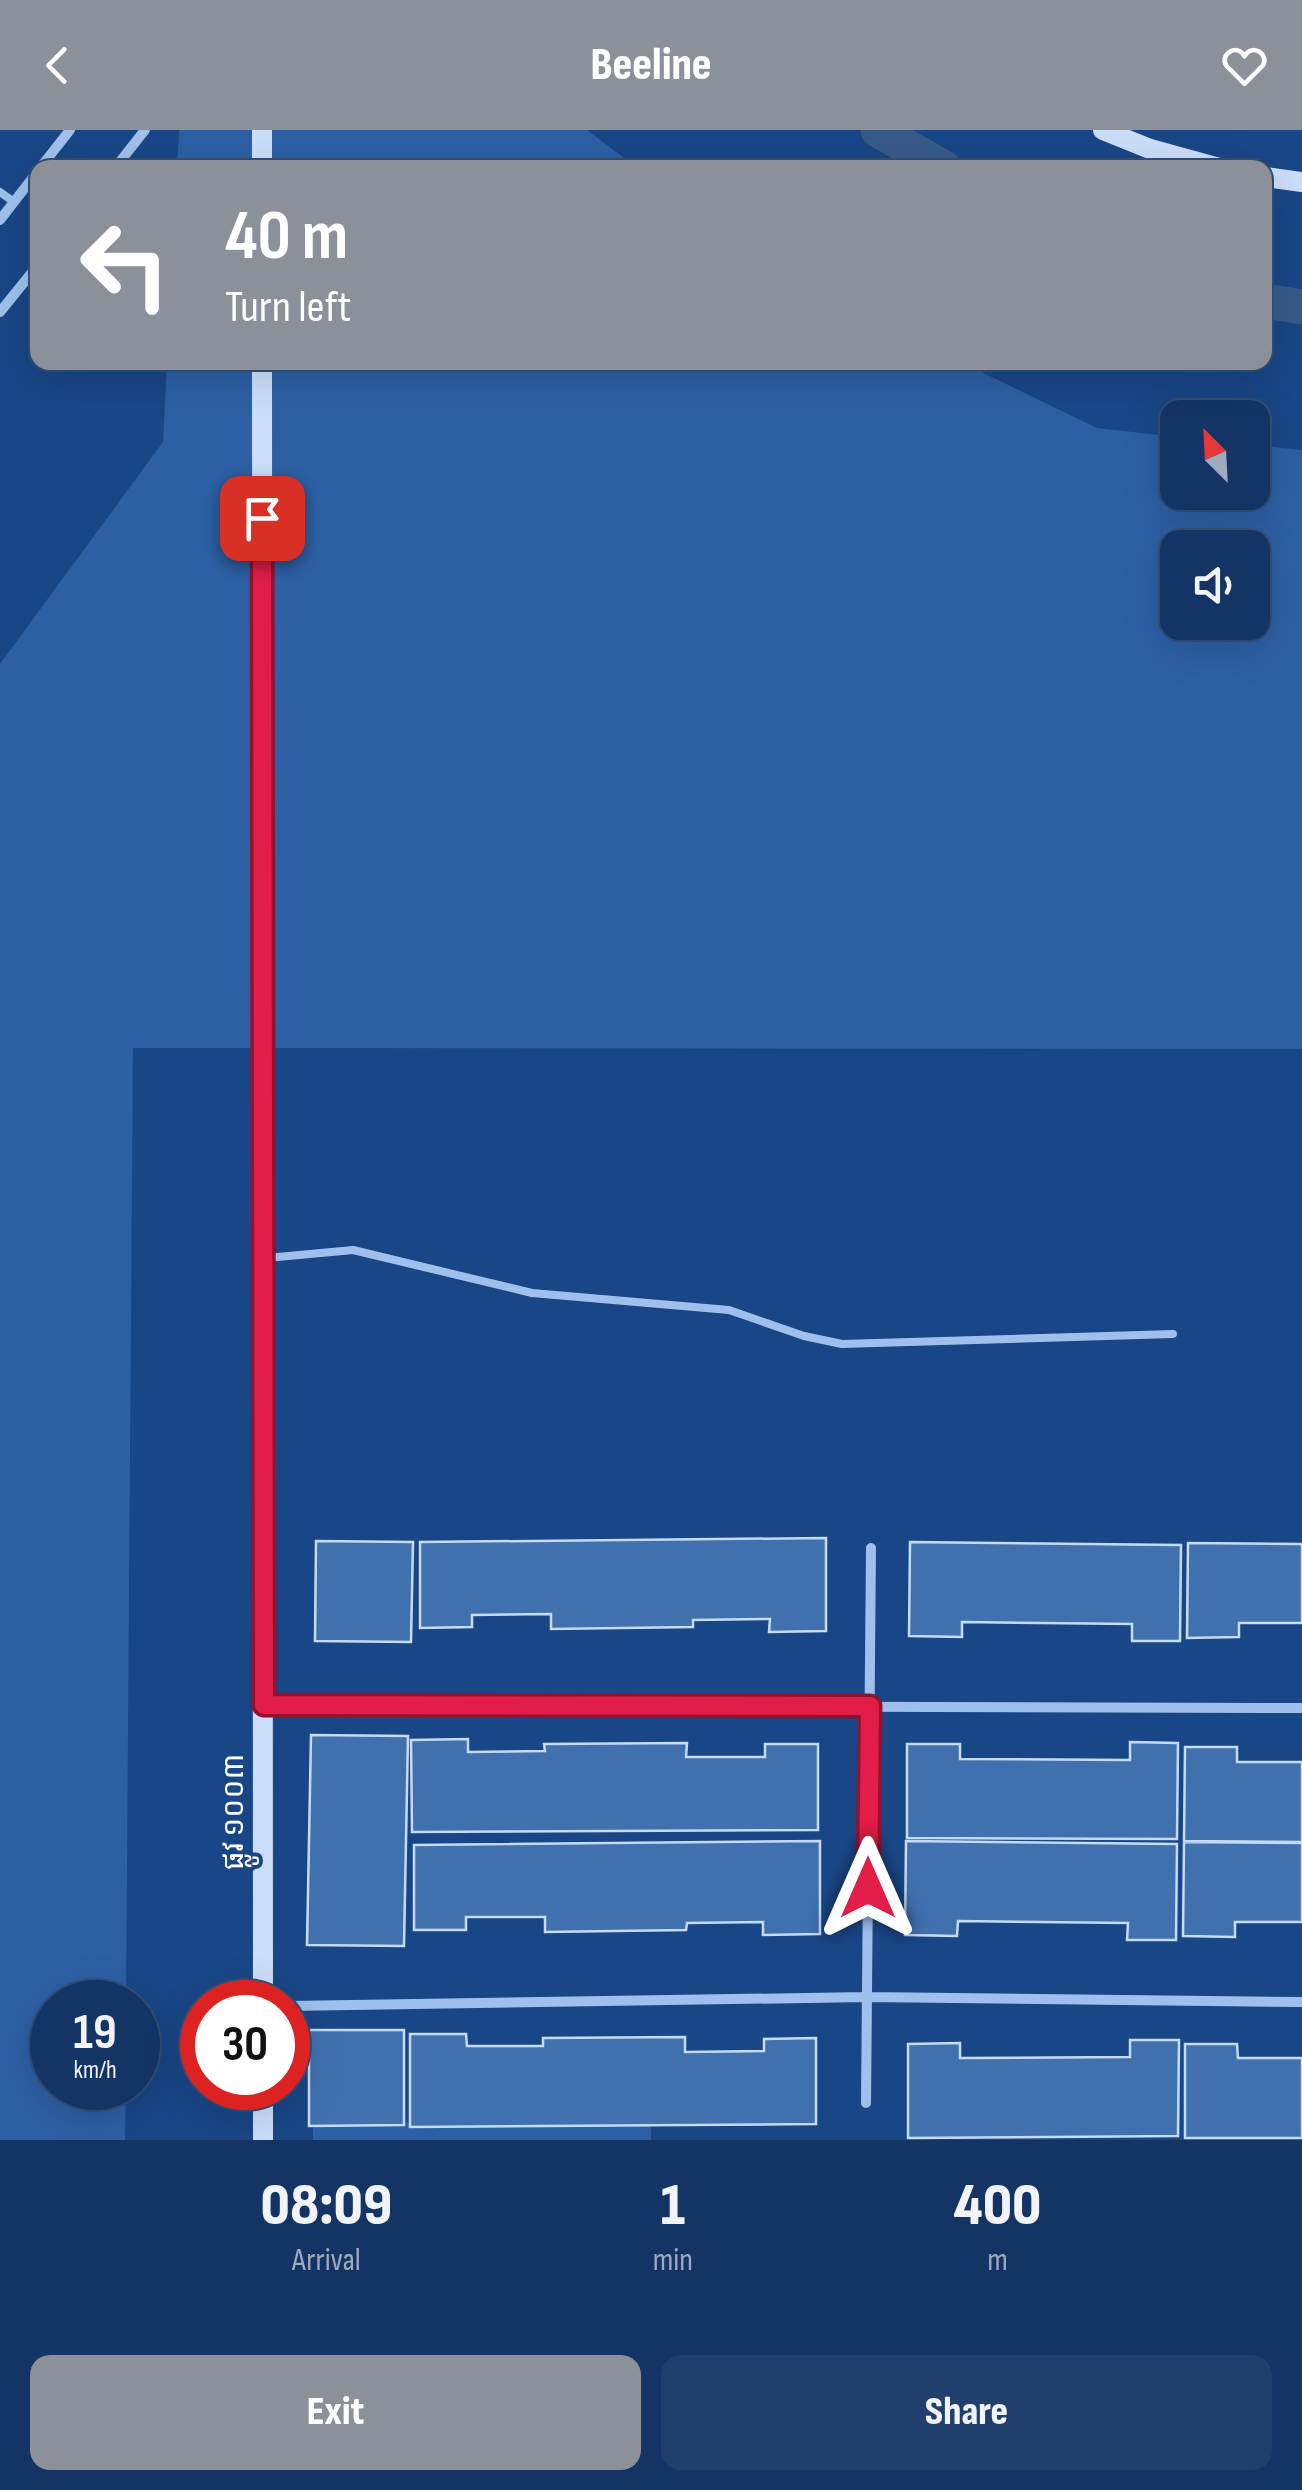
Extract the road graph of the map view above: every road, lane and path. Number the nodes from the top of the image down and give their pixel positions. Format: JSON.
{"nodes":[{"id":1,"x":70,"y":130,"type":"edge"},
{"id":2,"x":146,"y":130,"type":"edge"},
{"id":3,"x":262,"y":130,"type":"edge"},
{"id":4,"x":1103,"y":130,"type":"edge"},
{"id":5,"x":46,"y":160,"type":"edge"},
{"id":6,"x":122,"y":160,"type":"edge"},
{"id":7,"x":262,"y":160,"type":"edge"},
{"id":8,"x":1189,"y":160,"type":"edge"},
{"id":9,"x":1272,"y":177,"type":"edge"},
{"id":10,"x":30,"y":181,"type":"edge"},
{"id":11,"x":1302,"y":182,"type":"edge"},
{"id":12,"x":0,"y":192,"type":"edge"},
{"id":13,"x":14,"y":202,"type":"junction"},
{"id":14,"x":0,"y":220,"type":"edge"},
{"id":15,"x":30,"y":275,"type":"edge"},
{"id":16,"x":0,"y":312,"type":"edge"},
{"id":17,"x":262,"y":370,"type":"edge"},
{"id":18,"x":262,"y":1258,"type":"junction"},
{"id":19,"x":1173,"y":1334,"type":"dead end"},
{"id":20,"x":871,"y":1548,"type":"dead end"},
{"id":21,"x":264,"y":1705,"type":"junction"},
{"id":22,"x":870,"y":1706,"type":"junction"},
{"id":23,"x":1302,"y":1708,"type":"edge"},
{"id":24,"x":264,"y":1980,"type":"edge"},
{"id":25,"x":867,"y":1998,"type":"junction"},
{"id":26,"x":1302,"y":2002,"type":"edge"},
{"id":27,"x":310,"y":2006,"type":"edge"},
{"id":28,"x":866,"y":2102,"type":"dead end"},
{"id":29,"x":263,"y":2110,"type":"edge"},
{"id":30,"x":262,"y":2140,"type":"edge"}],
"edges":[{"from":1,"to":5,"type":"street"},
{"from":2,"to":6,"type":"street"},
{"from":3,"to":7,"type":"main road"},
{"from":4,"to":8,"type":"main road"},
{"from":9,"to":11,"type":"main road"},
{"from":10,"to":13,"type":"street"},
{"from":12,"to":13,"type":"lane"},
{"from":13,"to":14,"type":"street"},
{"from":15,"to":16,"type":"street"},
{"from":17,"to":18,"type":"main road","name":"ផ្លូវ ១០០៣"},
{"from":18,"to":19,"type":"lane"},
{"from":18,"to":21,"type":"main road","name":"ផ្លូវ ១០០៣"},
{"from":20,"to":22,"type":"street"},
{"from":21,"to":22,"type":"street"},
{"from":21,"to":24,"type":"main road","name":"ផ្លូវ ១០០៣"},
{"from":22,"to":23,"type":"street"},
{"from":22,"to":25,"type":"street"},
{"from":25,"to":26,"type":"street"},
{"from":25,"to":27,"type":"street"},
{"from":25,"to":28,"type":"street"},
{"from":29,"to":30,"type":"main road"}]}
